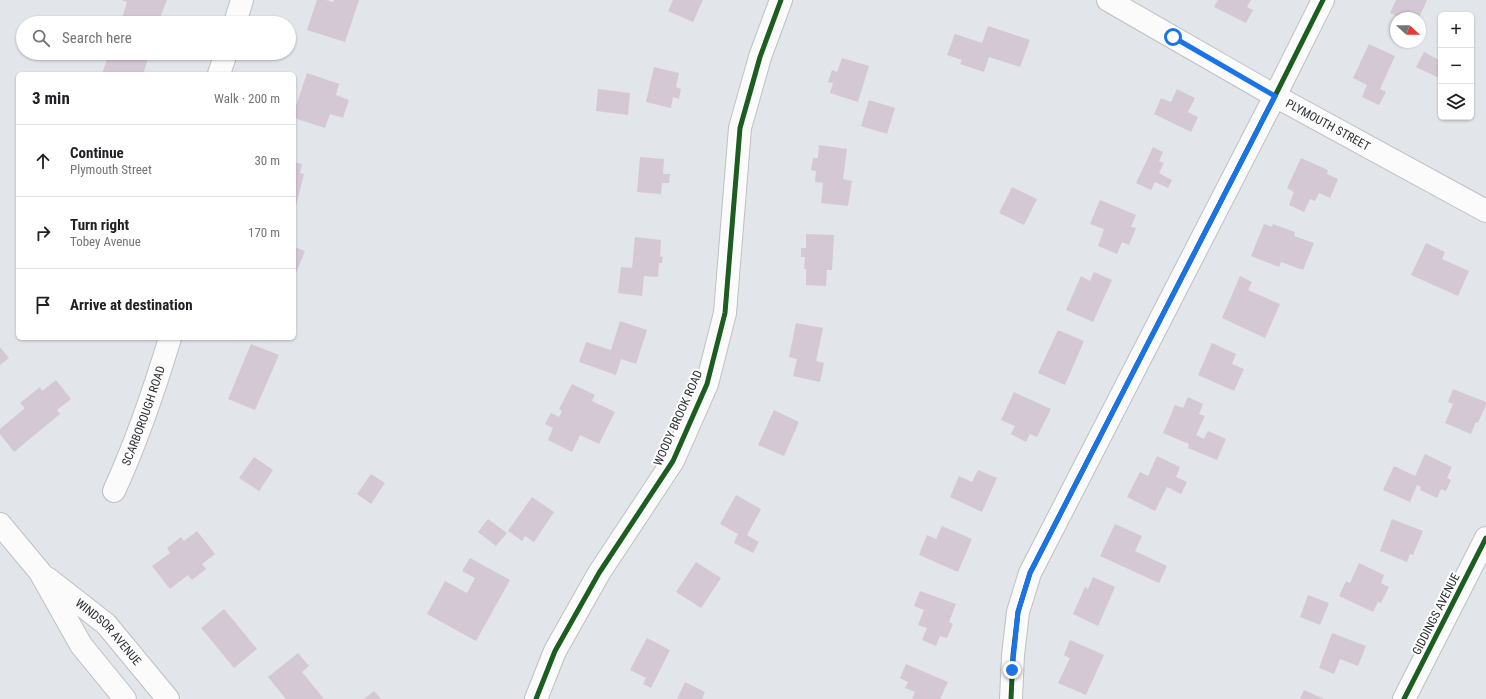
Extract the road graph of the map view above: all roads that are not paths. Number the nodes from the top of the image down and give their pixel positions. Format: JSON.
{"nodes":[{"id":1,"x":242,"y":0,"type":"edge"},
{"id":2,"x":782,"y":0,"type":"edge"},
{"id":3,"x":1108,"y":0,"type":"edge"},
{"id":4,"x":1323,"y":0,"type":"edge"},
{"id":5,"x":237,"y":16,"type":"edge"},
{"id":6,"x":224,"y":60,"type":"edge"},
{"id":7,"x":220,"y":72,"type":"edge"},
{"id":8,"x":1275,"y":96,"type":"junction"},
{"id":9,"x":1486,"y":211,"type":"edge"},
{"id":10,"x":169,"y":340,"type":"edge"},
{"id":11,"x":114,"y":491,"type":"dead end"},
{"id":12,"x":0,"y":524,"type":"edge"},
{"id":13,"x":1486,"y":538,"type":"edge"},
{"id":14,"x":40,"y":572,"type":"junction"},
{"id":15,"x":125,"y":699,"type":"edge"},
{"id":16,"x":168,"y":699,"type":"edge"},
{"id":17,"x":536,"y":699,"type":"edge"},
{"id":18,"x":1011,"y":699,"type":"edge"},
{"id":19,"x":1404,"y":699,"type":"edge"}],
"edges":[{"from":1,"to":5,"type":"street"},
{"from":2,"to":17,"type":"street","name":"WOODY BROOK ROAD"},
{"from":3,"to":8,"type":"street","name":"PLYMOUTH STREET"},
{"from":4,"to":8,"type":"street"},
{"from":6,"to":7,"type":"street"},
{"from":8,"to":9,"type":"street","name":"PLYMOUTH STREET"},
{"from":8,"to":18,"type":"street"},
{"from":10,"to":11,"type":"street","name":"SCARBOROUGH ROAD"},
{"from":12,"to":14,"type":"street","name":"WINDSOR AVENUE"},
{"from":13,"to":19,"type":"street","name":"GIDDINGS AVENUE"},
{"from":14,"to":15,"type":"street","name":"WINDSOR AVENUE"},
{"from":14,"to":16,"type":"street","name":"WINDSOR AVENUE"}]}
